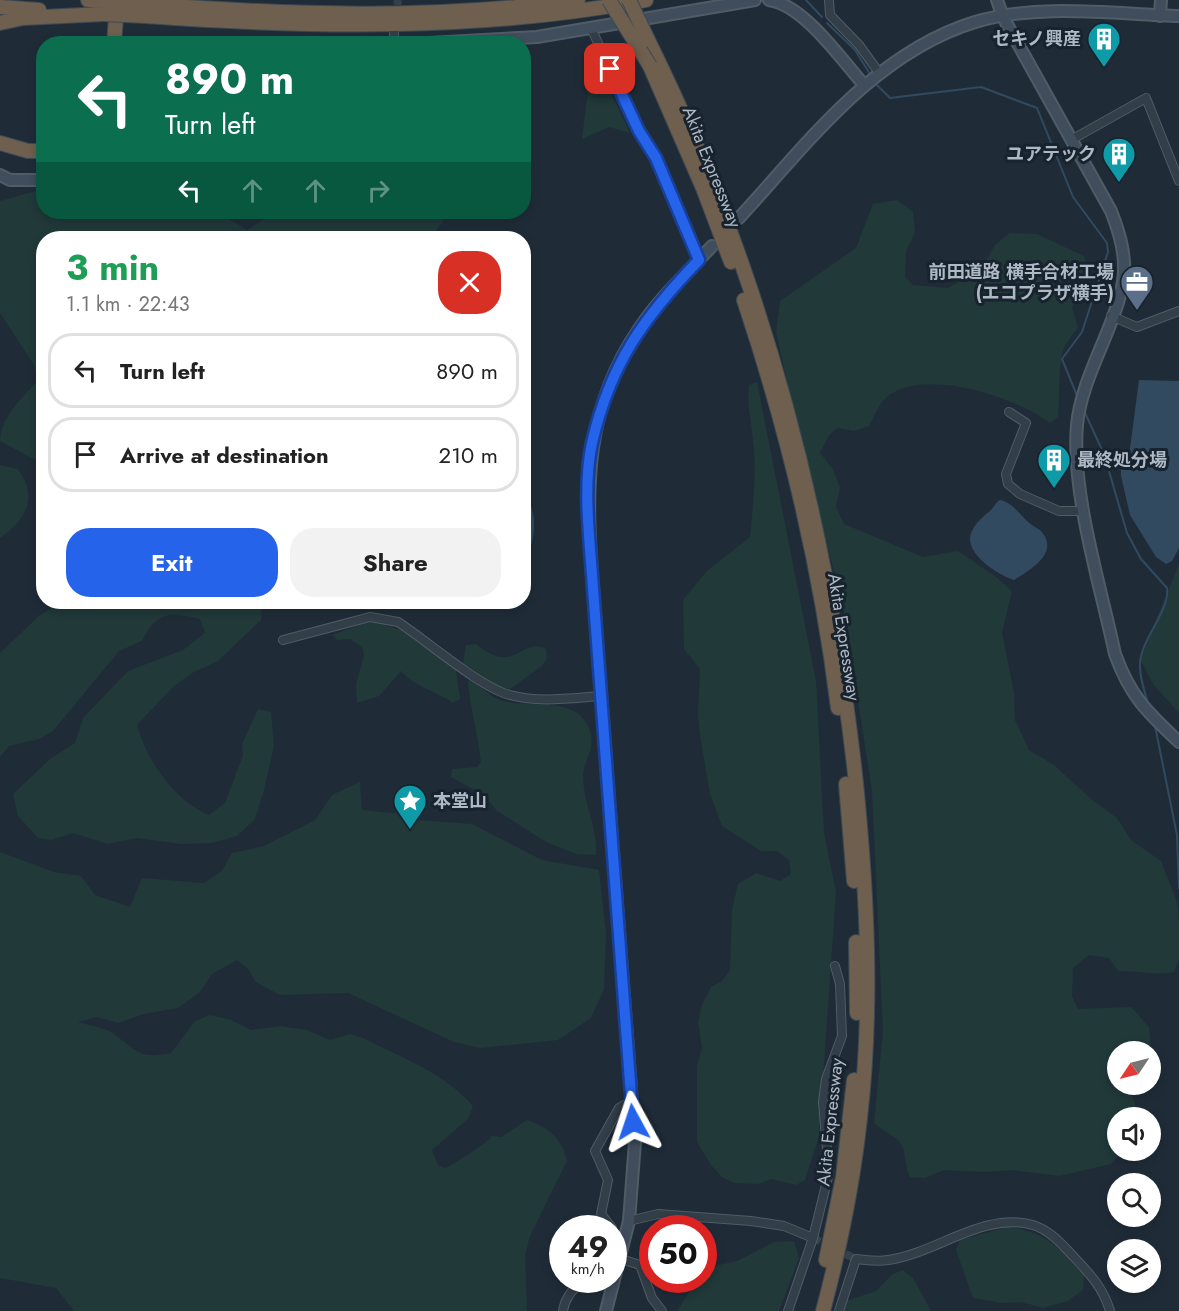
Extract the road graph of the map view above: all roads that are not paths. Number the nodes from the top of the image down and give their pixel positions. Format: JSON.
{"nodes":[{"id":1,"x":88,"y":0,"type":"edge"},
{"id":2,"x":126,"y":0,"type":"edge"},
{"id":3,"x":214,"y":0,"type":"edge"},
{"id":4,"x":578,"y":0,"type":"edge"},
{"id":5,"x":609,"y":0,"type":"edge"},
{"id":6,"x":617,"y":0,"type":"edge"},
{"id":7,"x":629,"y":0,"type":"edge"},
{"id":8,"x":646,"y":0,"type":"edge"},
{"id":9,"x":755,"y":0,"type":"edge"},
{"id":10,"x":769,"y":0,"type":"edge"},
{"id":11,"x":829,"y":0,"type":"edge"},
{"id":12,"x":997,"y":0,"type":"edge"},
{"id":13,"x":1161,"y":0,"type":"edge"},
{"id":14,"x":109,"y":5,"type":"edge"},
{"id":15,"x":0,"y":7,"type":"edge"},
{"id":16,"x":145,"y":10,"type":"junction"},
{"id":17,"x":407,"y":14,"type":"junction"},
{"id":18,"x":1160,"y":16,"type":"junction"},
{"id":19,"x":1179,"y":16,"type":"edge"},
{"id":20,"x":1004,"y":17,"type":"junction"},
{"id":21,"x":0,"y":23,"type":"edge"},
{"id":22,"x":591,"y":28,"type":"junction"},
{"id":23,"x":113,"y":36,"type":"edge"},
{"id":24,"x":123,"y":36,"type":"edge"},
{"id":25,"x":531,"y":37,"type":"edge"},
{"id":26,"x":650,"y":66,"type":"junction"},
{"id":27,"x":880,"y":74,"type":"junction"},
{"id":28,"x":864,"y":85,"type":"junction"},
{"id":29,"x":1071,"y":140,"type":"junction"},
{"id":30,"x":0,"y":143,"type":"edge"},
{"id":31,"x":36,"y":151,"type":"edge"},
{"id":32,"x":0,"y":153,"type":"edge"},
{"id":33,"x":36,"y":160,"type":"edge"},
{"id":34,"x":0,"y":175,"type":"edge"},
{"id":35,"x":36,"y":180,"type":"edge"},
{"id":36,"x":1179,"y":181,"type":"edge"},
{"id":37,"x":739,"y":218,"type":"dead end"},
{"id":38,"x":712,"y":246,"type":"dead end"},
{"id":39,"x":699,"y":260,"type":"junction"},
{"id":40,"x":1179,"y":311,"type":"edge"},
{"id":41,"x":1111,"y":316,"type":"junction"},
{"id":42,"x":1008,"y":412,"type":"dead end"},
{"id":43,"x":1084,"y":511,"type":"junction"},
{"id":44,"x":283,"y":640,"type":"dead end"},
{"id":45,"x":602,"y":696,"type":"junction"},
{"id":46,"x":1179,"y":742,"type":"edge"},
{"id":47,"x":836,"y":966,"type":"dead end"},
{"id":48,"x":631,"y":1101,"type":"junction"},
{"id":49,"x":602,"y":1215,"type":"edge"},
{"id":50,"x":629,"y":1221,"type":"junction"},
{"id":51,"x":627,"y":1230,"type":"edge"},
{"id":52,"x":813,"y":1238,"type":"junction"},
{"id":53,"x":627,"y":1261,"type":"edge"},
{"id":54,"x":570,"y":1293,"type":"edge"},
{"id":55,"x":610,"y":1293,"type":"edge"},
{"id":56,"x":563,"y":1311,"type":"edge"},
{"id":57,"x":606,"y":1311,"type":"edge"},
{"id":58,"x":662,"y":1311,"type":"edge"},
{"id":59,"x":788,"y":1311,"type":"edge"},
{"id":60,"x":813,"y":1311,"type":"edge"},
{"id":61,"x":823,"y":1311,"type":"edge"},
{"id":62,"x":839,"y":1311,"type":"edge"},
{"id":63,"x":1110,"y":1311,"type":"edge"}],
"edges":[{"from":1,"to":14,"type":"highway"},
{"from":2,"to":24,"type":"highway"},
{"from":3,"to":17,"type":"highway"},
{"from":4,"to":17,"type":"highway"},
{"from":5,"to":26,"type":"highway","bridge":true},
{"from":6,"to":26,"type":"highway","name":"Akita Expressway","bridge":true},
{"from":7,"to":61,"type":"highway","name":"Akita Expressway","bridge":true},
{"from":8,"to":16,"type":"highway"},
{"from":9,"to":22,"type":"main road"},
{"from":10,"to":28,"type":"main road"},
{"from":11,"to":27,"type":"street"},
{"from":12,"to":20,"type":"main road"},
{"from":13,"to":18,"type":"main road"},
{"from":14,"to":15,"type":"highway"},
{"from":14,"to":16,"type":"highway","bridge":true},
{"from":14,"to":21,"type":"highway"},
{"from":14,"to":23,"type":"highway"},
{"from":16,"to":17,"type":"highway"},
{"from":18,"to":19,"type":"main road"},
{"from":18,"to":20,"type":"main road"},
{"from":20,"to":27,"type":"main road"},
{"from":20,"to":29,"type":"main road"},
{"from":22,"to":25,"type":"main road"},
{"from":22,"to":39,"type":"street"},
{"from":26,"to":60,"type":"highway","name":"Akita Expressway"},
{"from":27,"to":28,"type":"main road"},
{"from":28,"to":37,"type":"main road"},
{"from":29,"to":36,"type":"street"},
{"from":29,"to":41,"type":"main road"},
{"from":30,"to":31,"type":"highway"},
{"from":32,"to":33,"type":"highway"},
{"from":34,"to":35,"type":"main road"},
{"from":38,"to":39,"type":"main road"},
{"from":39,"to":45,"type":"main road"},
{"from":40,"to":41,"type":"street"},
{"from":41,"to":43,"type":"main road"},
{"from":42,"to":43,"type":"street"},
{"from":43,"to":46,"type":"main road"},
{"from":44,"to":45,"type":"street"},
{"from":45,"to":48,"type":"main road"},
{"from":47,"to":52,"type":"street"},
{"from":48,"to":49,"type":"street"},
{"from":48,"to":50,"type":"main road"},
{"from":50,"to":51,"type":"main road"},
{"from":50,"to":52,"type":"street"},
{"from":52,"to":59,"type":"street"},
{"from":53,"to":58,"type":"street"},
{"from":54,"to":56,"type":"street"},
{"from":55,"to":57,"type":"main road"},
{"from":62,"to":63,"type":"street"}]}
